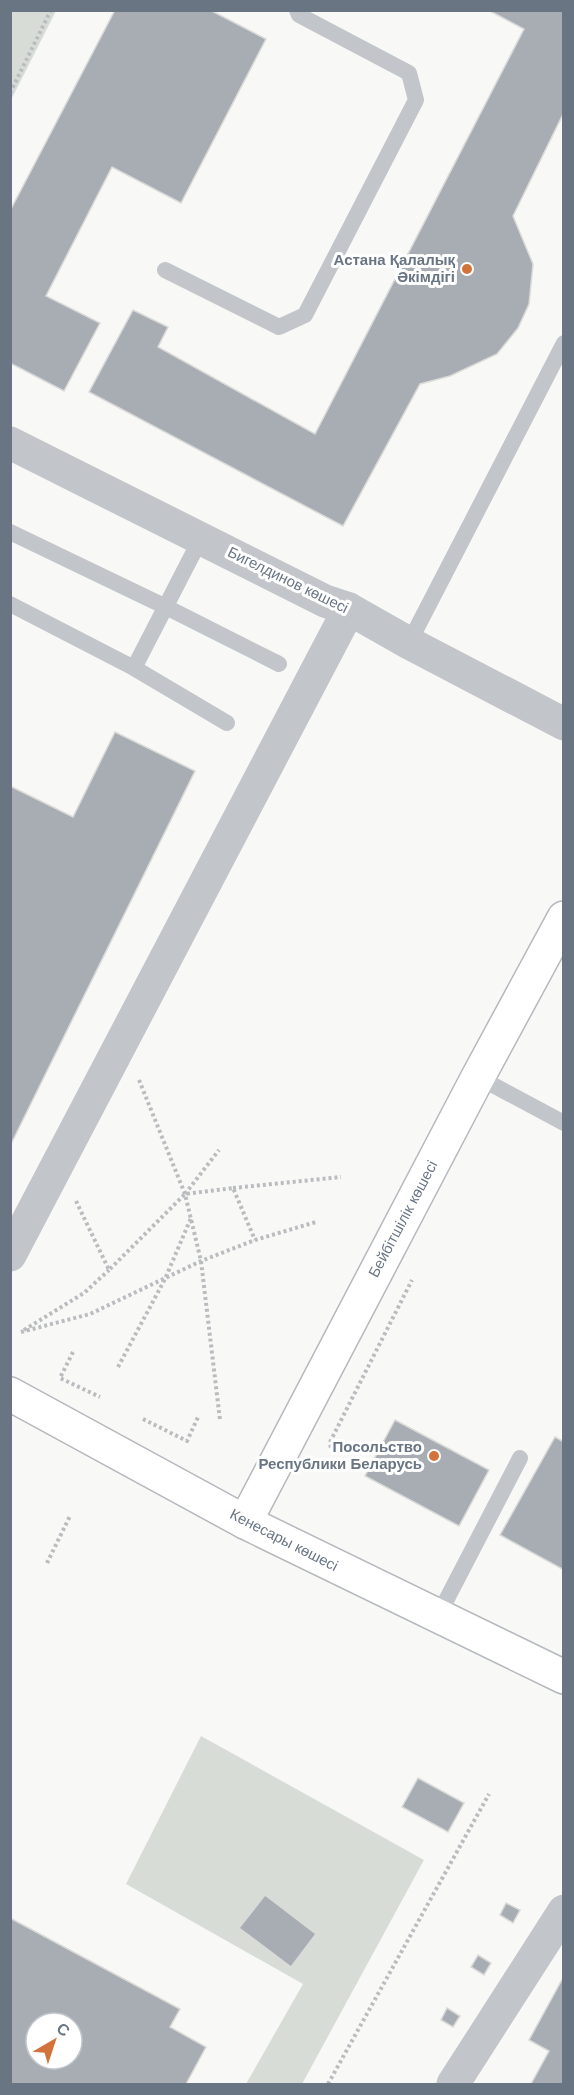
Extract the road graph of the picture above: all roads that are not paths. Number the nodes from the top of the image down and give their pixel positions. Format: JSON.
{"nodes":[{"id":1,"x":297,"y":10,"type":"edge"},
{"id":2,"x":165,"y":270,"type":"dead end"},
{"id":3,"x":564,"y":343,"type":"edge"},
{"id":4,"x":10,"y":442,"type":"edge"},
{"id":5,"x":10,"y":532,"type":"edge"},
{"id":6,"x":201,"y":538,"type":"junction"},
{"id":7,"x":10,"y":604,"type":"edge"},
{"id":8,"x":166,"y":607,"type":"junction"},
{"id":9,"x":349,"y":609,"type":"junction"},
{"id":10,"x":409,"y":643,"type":"junction"},
{"id":11,"x":279,"y":664,"type":"dead end"},
{"id":12,"x":134,"y":668,"type":"junction"},
{"id":13,"x":226,"y":723,"type":"dead end"},
{"id":14,"x":564,"y":724,"type":"edge"},
{"id":15,"x":564,"y":918,"type":"edge"},
{"id":16,"x":478,"y":1077,"type":"junction"},
{"id":17,"x":564,"y":1123,"type":"edge"},
{"id":18,"x":10,"y":1255,"type":"edge"},
{"id":19,"x":10,"y":1394,"type":"edge"},
{"id":20,"x":520,"y":1458,"type":"dead end"},
{"id":21,"x":246,"y":1522,"type":"junction"},
{"id":22,"x":438,"y":1616,"type":"junction"},
{"id":23,"x":564,"y":1677,"type":"edge"},
{"id":24,"x":564,"y":1911,"type":"edge"},
{"id":25,"x":453,"y":2085,"type":"edge"}],
"edges":[{"from":1,"to":2,"type":"lane"},
{"from":3,"to":10,"type":"lane"},
{"from":4,"to":6,"type":"street","name":"Бигелдинов көшесі"},
{"from":5,"to":8,"type":"lane"},
{"from":6,"to":8,"type":"lane"},
{"from":6,"to":9,"type":"street","name":"Бигелдинов көшесі"},
{"from":7,"to":12,"type":"lane"},
{"from":8,"to":11,"type":"lane"},
{"from":8,"to":12,"type":"lane"},
{"from":9,"to":10,"type":"street","name":"Бигелдинов көшесі"},
{"from":9,"to":18,"type":"street"},
{"from":10,"to":14,"type":"street","name":"Бигелдинов көшесі"},
{"from":12,"to":13,"type":"lane"},
{"from":15,"to":16,"type":"main road","name":"Бейбітшілік көшесі"},
{"from":16,"to":17,"type":"lane"},
{"from":16,"to":21,"type":"main road","name":"Бейбітшілік көшесі"},
{"from":19,"to":21,"type":"main road","name":"Кенесары көшесі"},
{"from":20,"to":22,"type":"lane"},
{"from":21,"to":22,"type":"main road","name":"Кенесары көшесі"},
{"from":22,"to":23,"type":"main road","name":"Кенесары көшесі"},
{"from":24,"to":25,"type":"street"}]}
